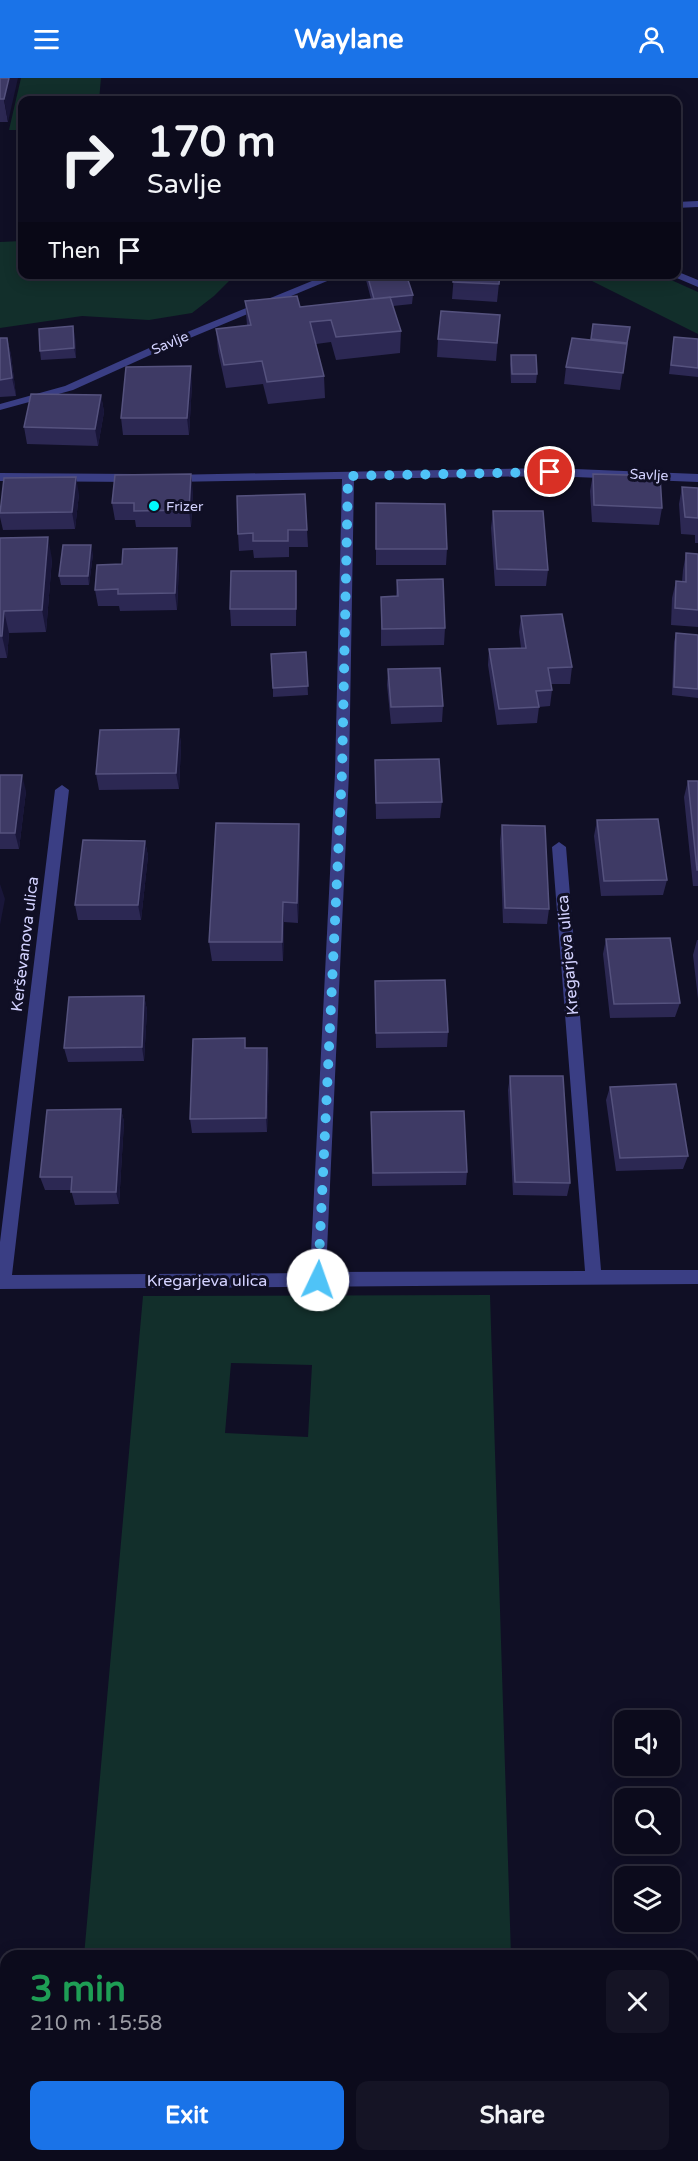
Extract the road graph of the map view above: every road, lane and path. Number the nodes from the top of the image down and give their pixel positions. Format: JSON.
{"nodes":[{"id":1,"x":698,"y":204,"type":"edge"},
{"id":2,"x":681,"y":205,"type":"edge"},
{"id":3,"x":681,"y":276,"type":"edge"},
{"id":4,"x":327,"y":279,"type":"edge"},
{"id":5,"x":698,"y":284,"type":"edge"},
{"id":6,"x":0,"y":407,"type":"edge"},
{"id":7,"x":348,"y":476,"type":"junction"},
{"id":8,"x":0,"y":477,"type":"edge"},
{"id":9,"x":698,"y":478,"type":"edge"},
{"id":10,"x":62,"y":790,"type":"dead end"},
{"id":11,"x":559,"y":847,"type":"dead end"},
{"id":12,"x":698,"y":1277,"type":"edge"},
{"id":13,"x":594,"y":1278,"type":"junction"},
{"id":14,"x":318,"y":1280,"type":"junction"},
{"id":15,"x":1,"y":1282,"type":"edge"}],
"edges":[{"from":1,"to":2,"type":"street"},
{"from":3,"to":5,"type":"street"},
{"from":4,"to":6,"type":"street","name":"Savlje"},
{"from":7,"to":8,"type":"street","name":"Savlje"},
{"from":7,"to":9,"type":"street","name":"Savlje"},
{"from":7,"to":14,"type":"street"},
{"from":10,"to":15,"type":"street","name":"Kerševanova ulica"},
{"from":11,"to":13,"type":"street","name":"Kregarjeva ulica"},
{"from":12,"to":13,"type":"street","name":"Kregarjeva ulica"},
{"from":13,"to":14,"type":"street","name":"Kregarjeva ulica"},
{"from":14,"to":15,"type":"street","name":"Kregarjeva ulica"}]}
